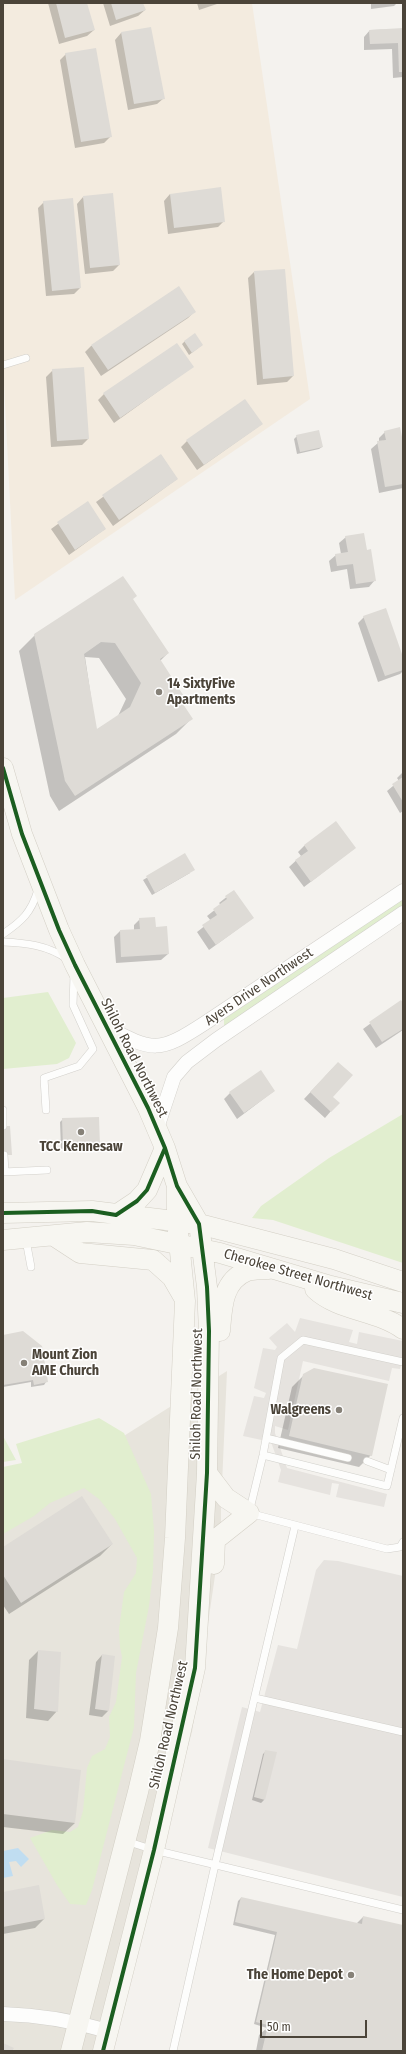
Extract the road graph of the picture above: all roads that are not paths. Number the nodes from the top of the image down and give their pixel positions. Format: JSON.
{"nodes":[{"id":1,"x":26,"y":358,"type":"dead end"},
{"id":2,"x":3,"y":365,"type":"edge"},
{"id":3,"x":3,"y":768,"type":"edge"},
{"id":4,"x":40,"y":884,"type":"junction"},
{"id":5,"x":403,"y":891,"type":"edge"},
{"id":6,"x":403,"y":913,"type":"edge"},
{"id":7,"x":3,"y":934,"type":"edge"},
{"id":8,"x":3,"y":942,"type":"edge"},
{"id":9,"x":75,"y":965,"type":"junction"},
{"id":10,"x":106,"y":1027,"type":"junction"},
{"id":11,"x":3,"y":1110,"type":"edge"},
{"id":12,"x":46,"y":1110,"type":"dead end"},
{"id":13,"x":3,"y":1126,"type":"edge"},
{"id":14,"x":157,"y":1128,"type":"junction"},
{"id":15,"x":165,"y":1148,"type":"junction"},
{"id":16,"x":4,"y":1155,"type":"dead end"},
{"id":17,"x":47,"y":1170,"type":"dead end"},
{"id":18,"x":4,"y":1172,"type":"edge"},
{"id":19,"x":177,"y":1186,"type":"junction"},
{"id":20,"x":3,"y":1213,"type":"edge"},
{"id":21,"x":116,"y":1215,"type":"junction"},
{"id":22,"x":177,"y":1222,"type":"junction"},
{"id":23,"x":199,"y":1224,"type":"junction"},
{"id":24,"x":54,"y":1236,"type":"junction"},
{"id":25,"x":25,"y":1237,"type":"junction"},
{"id":26,"x":3,"y":1240,"type":"edge"},
{"id":27,"x":180,"y":1244,"type":"junction"},
{"id":28,"x":202,"y":1249,"type":"junction"},
{"id":29,"x":32,"y":1267,"type":"dead end"},
{"id":30,"x":271,"y":1268,"type":"junction"},
{"id":31,"x":304,"y":1277,"type":"junction"},
{"id":32,"x":403,"y":1282,"type":"edge"},
{"id":33,"x":185,"y":1301,"type":"junction"},
{"id":34,"x":403,"y":1303,"type":"edge"},
{"id":35,"x":403,"y":1329,"type":"edge"},
{"id":36,"x":403,"y":1362,"type":"edge"},
{"id":37,"x":209,"y":1369,"type":"junction"},
{"id":38,"x":403,"y":1418,"type":"edge"},
{"id":39,"x":266,"y":1438,"type":"junction"},
{"id":40,"x":263,"y":1455,"type":"junction"},
{"id":41,"x":348,"y":1458,"type":"dead end"},
{"id":42,"x":367,"y":1461,"type":"dead end"},
{"id":43,"x":391,"y":1470,"type":"junction"},
{"id":44,"x":207,"y":1473,"type":"junction"},
{"id":45,"x":249,"y":1513,"type":"junction"},
{"id":46,"x":295,"y":1526,"type":"junction"},
{"id":47,"x":403,"y":1542,"type":"edge"},
{"id":48,"x":197,"y":1646,"type":"junction"},
{"id":49,"x":255,"y":1698,"type":"junction"},
{"id":50,"x":403,"y":1732,"type":"edge"},
{"id":51,"x":126,"y":1841,"type":"junction"},
{"id":52,"x":154,"y":1850,"type":"junction"},
{"id":53,"x":214,"y":1865,"type":"junction"},
{"id":54,"x":403,"y":1910,"type":"edge"},
{"id":55,"x":3,"y":2014,"type":"edge"},
{"id":56,"x":78,"y":2022,"type":"junction"},
{"id":57,"x":108,"y":2031,"type":"junction"},
{"id":58,"x":71,"y":2051,"type":"edge"},
{"id":59,"x":103,"y":2051,"type":"edge"},
{"id":60,"x":174,"y":2051,"type":"edge"}],
"edges":[{"from":1,"to":2,"type":"lane"},
{"from":3,"to":4,"type":"street","name":"Shiloh Road Northwest"},
{"from":4,"to":7,"type":"lane"},
{"from":4,"to":9,"type":"street","name":"Shiloh Road Northwest"},
{"from":5,"to":10,"type":"street","name":"Ayers Drive Northwest"},
{"from":6,"to":14,"type":"street","name":"Ayers Drive Northwest"},
{"from":8,"to":9,"type":"lane"},
{"from":9,"to":10,"type":"street","name":"Shiloh Road Northwest"},
{"from":9,"to":12,"type":"lane"},
{"from":10,"to":14,"type":"street","name":"Shiloh Road Northwest"},
{"from":11,"to":13,"type":"lane"},
{"from":14,"to":15,"type":"street","name":"Shiloh Road Northwest"},
{"from":15,"to":19,"type":"street","name":"Shiloh Road Northwest"},
{"from":15,"to":21,"type":"street"},
{"from":16,"to":18,"type":"lane"},
{"from":17,"to":18,"type":"lane"},
{"from":19,"to":22,"type":"street","name":"Shiloh Road Northwest"},
{"from":19,"to":23,"type":"street","name":"Shiloh Road Northwest"},
{"from":20,"to":21,"type":"street","name":"Cherokee Street Northwest"},
{"from":21,"to":22,"type":"street","name":"Cherokee Street Northwest"},
{"from":22,"to":23,"type":"street","name":"Cherokee Street Northwest"},
{"from":22,"to":27,"type":"street","name":"Shiloh Road Northwest"},
{"from":23,"to":28,"type":"street","name":"Shiloh Road Northwest"},
{"from":23,"to":32,"type":"street","name":"Cherokee Street Northwest"},
{"from":24,"to":25,"type":"street","name":"Cherokee Street Northwest"},
{"from":24,"to":27,"type":"street","name":"Cherokee Street Northwest"},
{"from":24,"to":33,"type":"street"},
{"from":25,"to":26,"type":"street","name":"Cherokee Street Northwest"},
{"from":25,"to":29,"type":"lane"},
{"from":27,"to":28,"type":"street","name":"Cherokee Street Northwest"},
{"from":27,"to":33,"type":"street","name":"Shiloh Road Northwest"},
{"from":28,"to":30,"type":"street","name":"Cherokee Street Northwest"},
{"from":28,"to":37,"type":"street","name":"Shiloh Road Northwest"},
{"from":30,"to":31,"type":"street","name":"Cherokee Street Northwest"},
{"from":30,"to":37,"type":"street"},
{"from":31,"to":34,"type":"street","name":"Cherokee Street Northwest"},
{"from":31,"to":35,"type":"street"},
{"from":33,"to":51,"type":"street","name":"Shiloh Road Northwest"},
{"from":36,"to":39,"type":"lane"},
{"from":37,"to":44,"type":"street","name":"Shiloh Road Northwest"},
{"from":38,"to":43,"type":"lane"},
{"from":39,"to":40,"type":"lane"},
{"from":39,"to":41,"type":"lane"},
{"from":40,"to":43,"type":"lane"},
{"from":40,"to":45,"type":"lane"},
{"from":42,"to":43,"type":"lane"},
{"from":44,"to":45,"type":"street"},
{"from":44,"to":48,"type":"street","name":"Shiloh Road Northwest"},
{"from":45,"to":46,"type":"lane"},
{"from":45,"to":48,"type":"street"},
{"from":46,"to":47,"type":"lane"},
{"from":46,"to":49,"type":"lane"},
{"from":48,"to":52,"type":"street","name":"Shiloh Road Northwest"},
{"from":49,"to":50,"type":"lane"},
{"from":49,"to":53,"type":"lane"},
{"from":51,"to":52,"type":"lane"},
{"from":51,"to":56,"type":"street","name":"Shiloh Road Northwest"},
{"from":52,"to":53,"type":"lane"},
{"from":52,"to":57,"type":"street","name":"Shiloh Road Northwest"},
{"from":53,"to":54,"type":"lane"},
{"from":53,"to":60,"type":"lane"},
{"from":55,"to":56,"type":"street"},
{"from":56,"to":57,"type":"street"},
{"from":56,"to":58,"type":"street","name":"Shiloh Road Northwest"},
{"from":57,"to":59,"type":"street","name":"Shiloh Road Northwest"}]}
